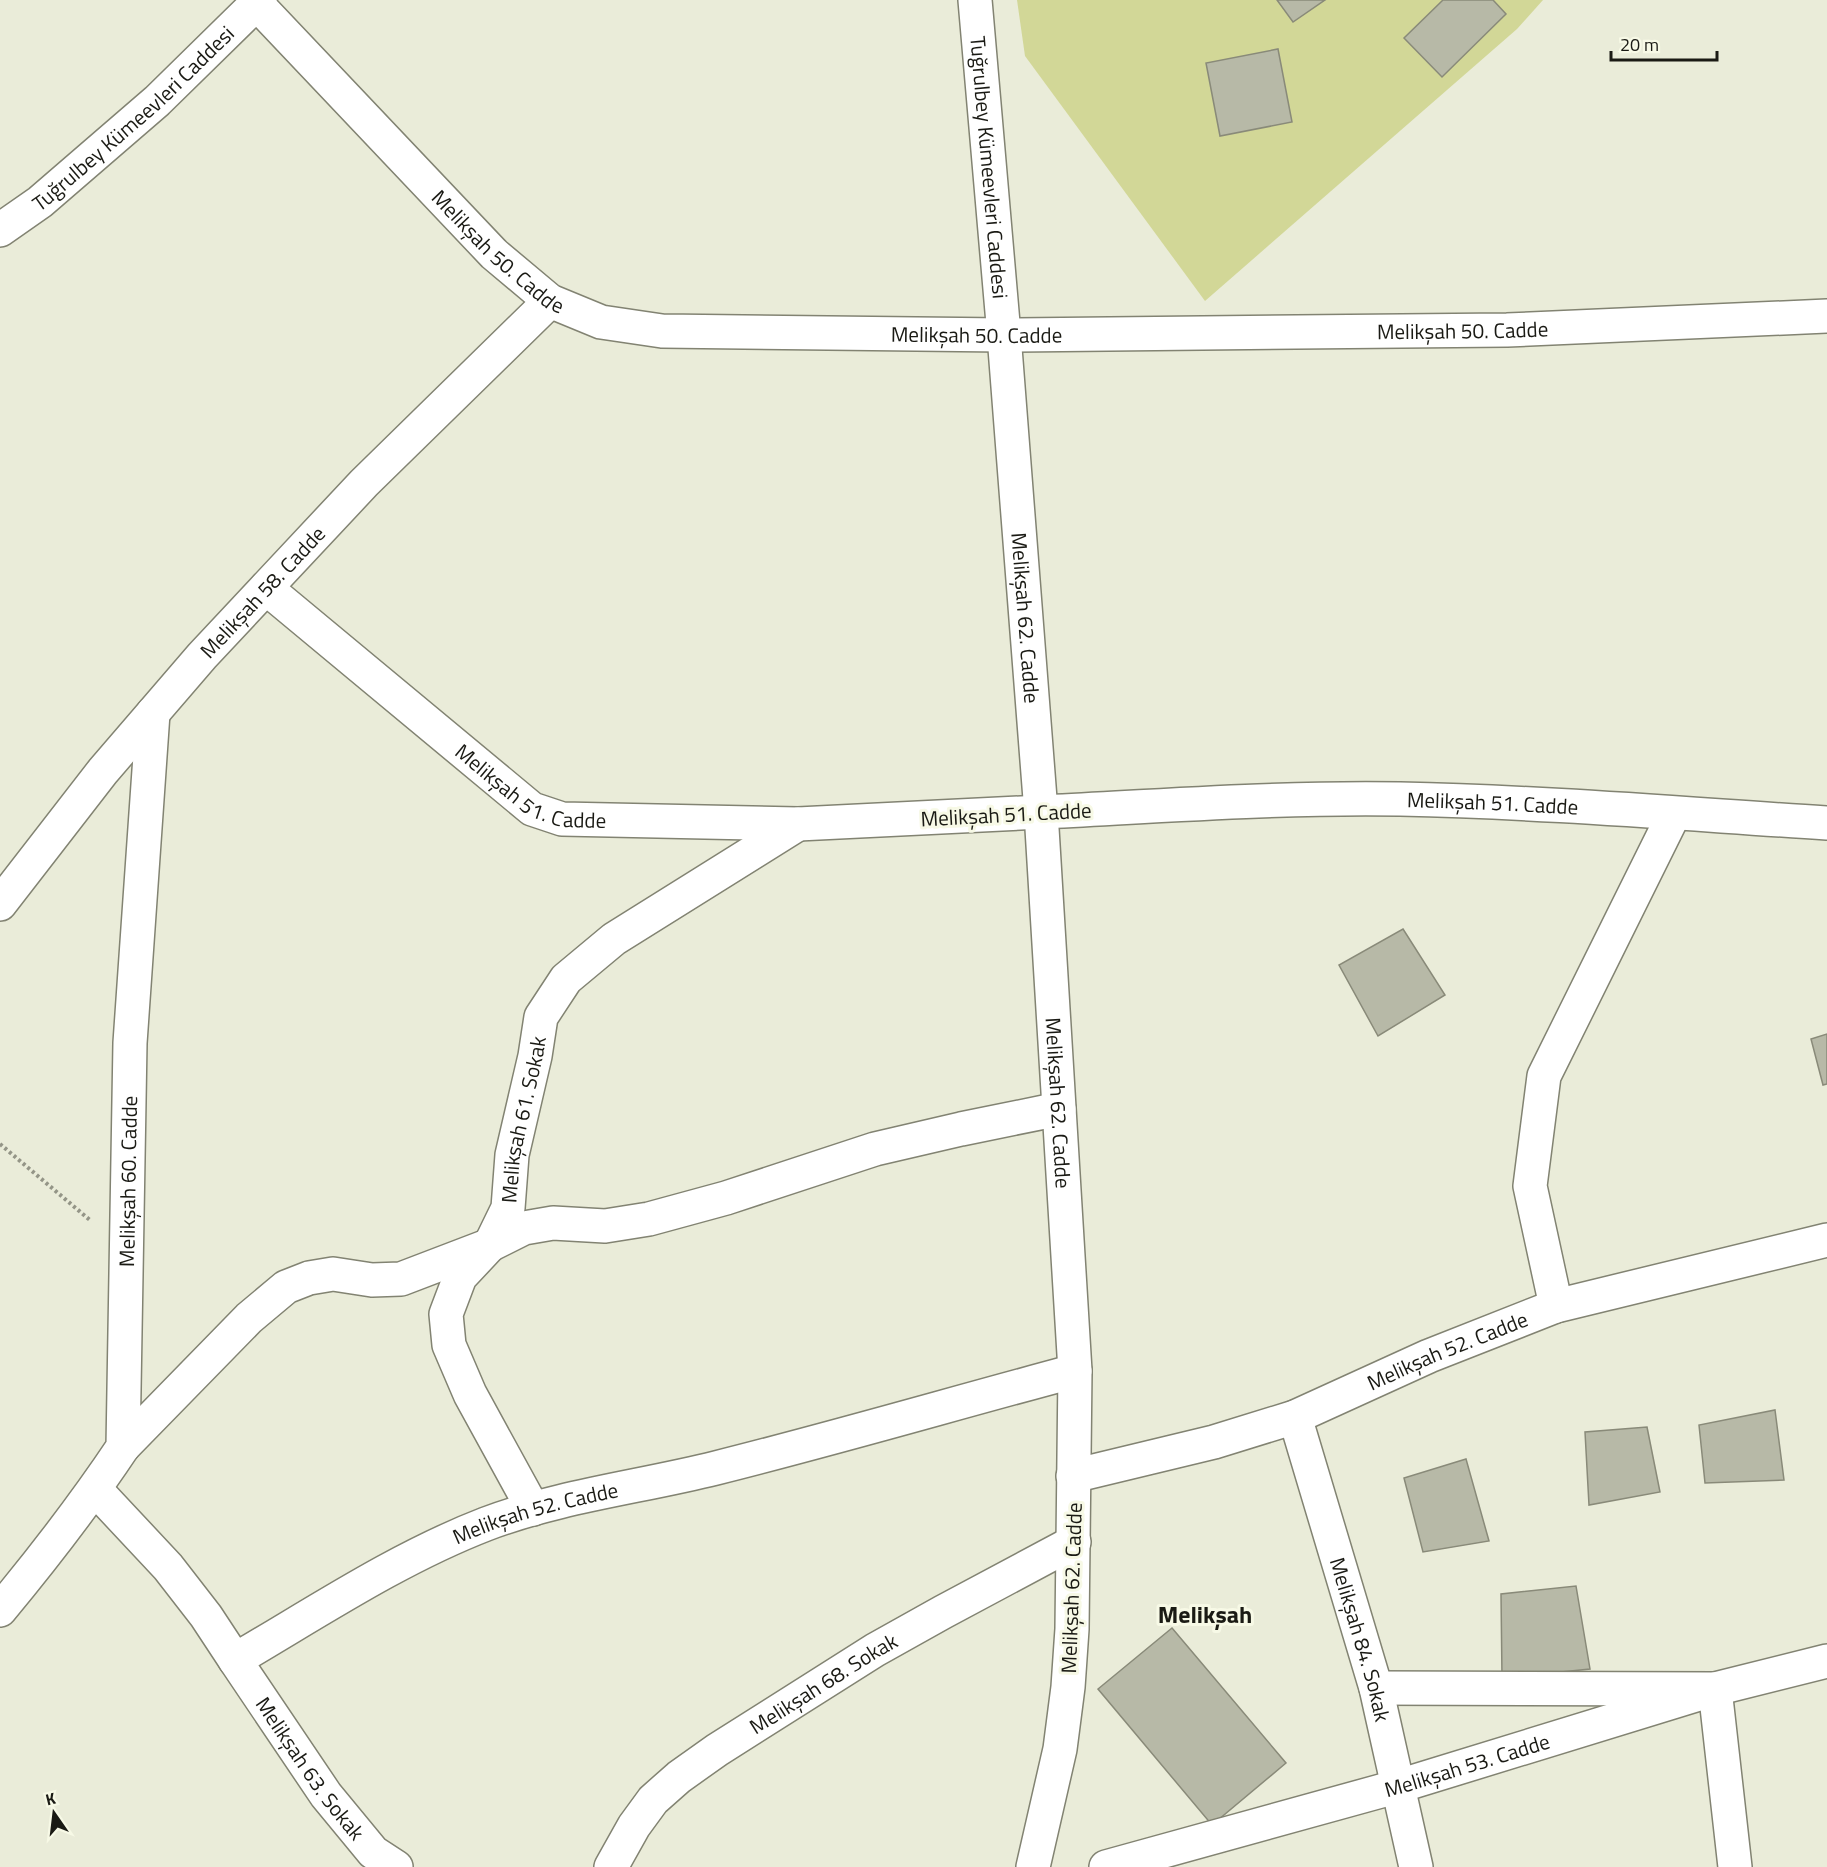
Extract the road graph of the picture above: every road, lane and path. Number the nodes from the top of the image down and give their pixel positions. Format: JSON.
{"nodes":[{"id":1,"x":975,"y":0,"type":"edge"},
{"id":2,"x":258,"y":2,"type":"edge"},
{"id":3,"x":0,"y":230,"type":"edge"},
{"id":4,"x":550,"y":301,"type":"junction"},
{"id":5,"x":1827,"y":316,"type":"edge"},
{"id":6,"x":1004,"y":335,"type":"junction"},
{"id":7,"x":266,"y":588,"type":"junction"},
{"id":8,"x":153,"y":713,"type":"junction"},
{"id":9,"x":1041,"y":812,"type":"junction"},
{"id":10,"x":1674,"y":814,"type":"junction"},
{"id":11,"x":1827,"y":823,"type":"edge"},
{"id":12,"x":798,"y":824,"type":"junction"},
{"id":13,"x":0,"y":904,"type":"edge"},
{"id":14,"x":1059,"y":1109,"type":"junction"},
{"id":15,"x":0,"y":1144,"type":"edge"},
{"id":16,"x":1827,"y":1240,"type":"edge"},
{"id":17,"x":490,"y":1245,"type":"junction"},
{"id":18,"x":126,"y":1249,"type":"junction"},
{"id":19,"x":1556,"y":1306,"type":"junction"},
{"id":20,"x":1075,"y":1371,"type":"junction"},
{"id":21,"x":1295,"y":1417,"type":"junction"},
{"id":22,"x":123,"y":1447,"type":"junction"},
{"id":23,"x":1073,"y":1476,"type":"junction"},
{"id":24,"x":95,"y":1488,"type":"junction"},
{"id":25,"x":533,"y":1509,"type":"junction"},
{"id":26,"x":1074,"y":1542,"type":"junction"},
{"id":27,"x":0,"y":1610,"type":"edge"},
{"id":28,"x":235,"y":1660,"type":"junction"},
{"id":29,"x":1827,"y":1661,"type":"edge"},
{"id":30,"x":1376,"y":1688,"type":"junction"},
{"id":31,"x":1715,"y":1689,"type":"junction"},
{"id":32,"x":1399,"y":1786,"type":"junction"},
{"id":33,"x":391,"y":1866,"type":"edge"},
{"id":34,"x":611,"y":1867,"type":"edge"},
{"id":35,"x":1032,"y":1867,"type":"edge"},
{"id":36,"x":1106,"y":1867,"type":"edge"},
{"id":37,"x":1416,"y":1867,"type":"edge"},
{"id":38,"x":1735,"y":1867,"type":"edge"}],
"edges":[{"from":1,"to":6,"type":"street","name":"Tuğrulbey Kümeevleri Caddesi"},
{"from":2,"to":3,"type":"street","name":"Tuğrulbey Kümeevleri Caddesi"},
{"from":2,"to":4,"type":"street","name":"Melikşah 50. Cadde"},
{"from":4,"to":6,"type":"street","name":"Melikşah 50. Cadde"},
{"from":4,"to":7,"type":"street","name":"Melikşah 58. Cadde"},
{"from":5,"to":6,"type":"street","name":"Melikşah 50. Cadde"},
{"from":6,"to":9,"type":"street","name":"Melikşah 62. Cadde"},
{"from":7,"to":8,"type":"street","name":"Melikşah 58. Cadde"},
{"from":7,"to":12,"type":"street","name":"Melikşah 51. Cadde"},
{"from":8,"to":13,"type":"street","name":"Melikşah 58. Cadde"},
{"from":8,"to":18,"type":"street","name":"Melikşah 60. Cadde"},
{"from":9,"to":10,"type":"street","name":"Melikşah 51. Cadde"},
{"from":9,"to":12,"type":"street","name":"Melikşah 51. Cadde"},
{"from":9,"to":14,"type":"street","name":"Melikşah 62. Cadde"},
{"from":10,"to":11,"type":"street","name":"Melikşah 51. Cadde"},
{"from":10,"to":19,"type":"street"},
{"from":12,"to":17,"type":"street","name":"Melikşah 61. Sokak"},
{"from":14,"to":17,"type":"street"},
{"from":14,"to":20,"type":"street","name":"Melikşah 62. Cadde"},
{"from":15,"to":18,"type":"path"},
{"from":16,"to":19,"type":"street","name":"Melikşah 52. Cadde"},
{"from":17,"to":22,"type":"street"},
{"from":17,"to":25,"type":"street","name":"Melikşah 61. Sokak"},
{"from":18,"to":22,"type":"street","name":"Melikşah 60. Cadde"},
{"from":19,"to":21,"type":"street","name":"Melikşah 52. Cadde"},
{"from":20,"to":23,"type":"street","name":"Melikşah 62. Cadde"},
{"from":20,"to":25,"type":"street","name":"Melikşah 52. Cadde"},
{"from":21,"to":23,"type":"street","name":"Melikşah 52. Cadde"},
{"from":21,"to":30,"type":"street","name":"Melikşah 84. Sokak"},
{"from":22,"to":24,"type":"street"},
{"from":23,"to":26,"type":"street","name":"Melikşah 62. Cadde"},
{"from":24,"to":27,"type":"street"},
{"from":24,"to":28,"type":"street"},
{"from":25,"to":28,"type":"street","name":"Melikşah 52. Cadde"},
{"from":26,"to":34,"type":"street","name":"Melikşah 68. Sokak"},
{"from":26,"to":35,"type":"street","name":"Melikşah 62. Cadde"},
{"from":28,"to":33,"type":"street","name":"Melikşah 63. Sokak"},
{"from":29,"to":31,"type":"street","name":"Melikşah 53. Cadde"},
{"from":30,"to":31,"type":"street"},
{"from":30,"to":32,"type":"street","name":"Melikşah 84. Sokak"},
{"from":31,"to":32,"type":"street","name":"Melikşah 53. Cadde"},
{"from":31,"to":38,"type":"street"},
{"from":32,"to":36,"type":"street","name":"Melikşah 53. Cadde"},
{"from":32,"to":37,"type":"street","name":"Melikşah 84. Sokak"}]}
